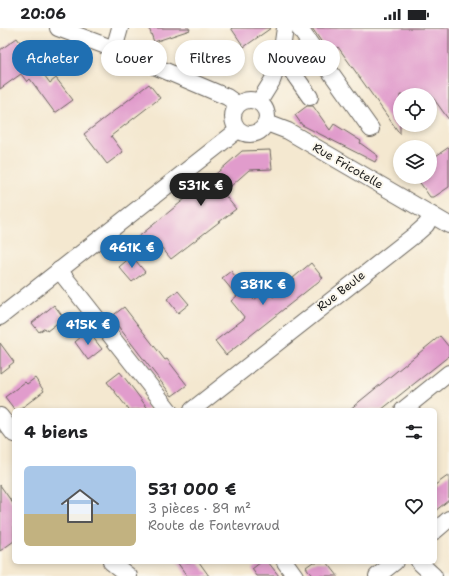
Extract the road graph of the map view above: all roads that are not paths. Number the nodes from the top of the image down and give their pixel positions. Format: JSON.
{"nodes":[{"id":1,"x":58,"y":28,"type":"edge"},
{"id":2,"x":120,"y":28,"type":"edge"},
{"id":3,"x":285,"y":28,"type":"edge"},
{"id":4,"x":299,"y":28,"type":"edge"},
{"id":5,"x":117,"y":40,"type":"edge"},
{"id":6,"x":283,"y":40,"type":"edge"},
{"id":7,"x":101,"y":44,"type":"edge"},
{"id":8,"x":167,"y":72,"type":"edge"},
{"id":9,"x":274,"y":76,"type":"edge"},
{"id":10,"x":295,"y":76,"type":"edge"},
{"id":11,"x":310,"y":97,"type":"dead end"},
{"id":12,"x":259,"y":102,"type":"junction"},
{"id":13,"x":237,"y":104,"type":"junction"},
{"id":14,"x":267,"y":123,"type":"junction"},
{"id":15,"x":371,"y":128,"type":"dead end"},
{"id":16,"x":238,"y":130,"type":"junction"},
{"id":17,"x":432,"y":215,"type":"junction"},
{"id":18,"x":449,"y":225,"type":"edge"},
{"id":19,"x":59,"y":270,"type":"junction"},
{"id":20,"x":0,"y":317,"type":"edge"},
{"id":21,"x":449,"y":374,"type":"edge"},
{"id":22,"x":167,"y":408,"type":"edge"},
{"id":23,"x":194,"y":408,"type":"edge"},
{"id":24,"x":406,"y":408,"type":"edge"},
{"id":25,"x":0,"y":416,"type":"edge"},
{"id":26,"x":12,"y":431,"type":"edge"},
{"id":27,"x":449,"y":520,"type":"edge"},
{"id":28,"x":437,"y":529,"type":"edge"},
{"id":29,"x":114,"y":564,"type":"edge"},
{"id":30,"x":286,"y":564,"type":"edge"},
{"id":31,"x":392,"y":564,"type":"edge"},
{"id":32,"x":421,"y":564,"type":"edge"},
{"id":33,"x":129,"y":576,"type":"edge"},
{"id":34,"x":295,"y":576,"type":"edge"},
{"id":35,"x":377,"y":576,"type":"edge"},
{"id":36,"x":434,"y":576,"type":"edge"}],
"edges":[{"from":1,"to":7,"type":"street"},
{"from":2,"to":5,"type":"street"},
{"from":3,"to":6,"type":"street"},
{"from":4,"to":15,"type":"street"},
{"from":8,"to":13,"type":"street"},
{"from":9,"to":12,"type":"street"},
{"from":10,"to":11,"type":"street"},
{"from":12,"to":13,"type":"street"},
{"from":12,"to":14,"type":"street"},
{"from":13,"to":16,"type":"street"},
{"from":14,"to":16,"type":"street"},
{"from":14,"to":17,"type":"street","name":"Rue Fricotelle"},
{"from":16,"to":19,"type":"street"},
{"from":17,"to":18,"type":"street","name":"Rue Fricotelle"},
{"from":17,"to":23,"type":"street","name":"Rue Beule"},
{"from":19,"to":20,"type":"street"},
{"from":19,"to":22,"type":"street"},
{"from":21,"to":24,"type":"street"},
{"from":25,"to":26,"type":"street"},
{"from":27,"to":28,"type":"street"},
{"from":29,"to":33,"type":"street"},
{"from":30,"to":34,"type":"street"},
{"from":31,"to":35,"type":"street"},
{"from":32,"to":36,"type":"street"}]}
